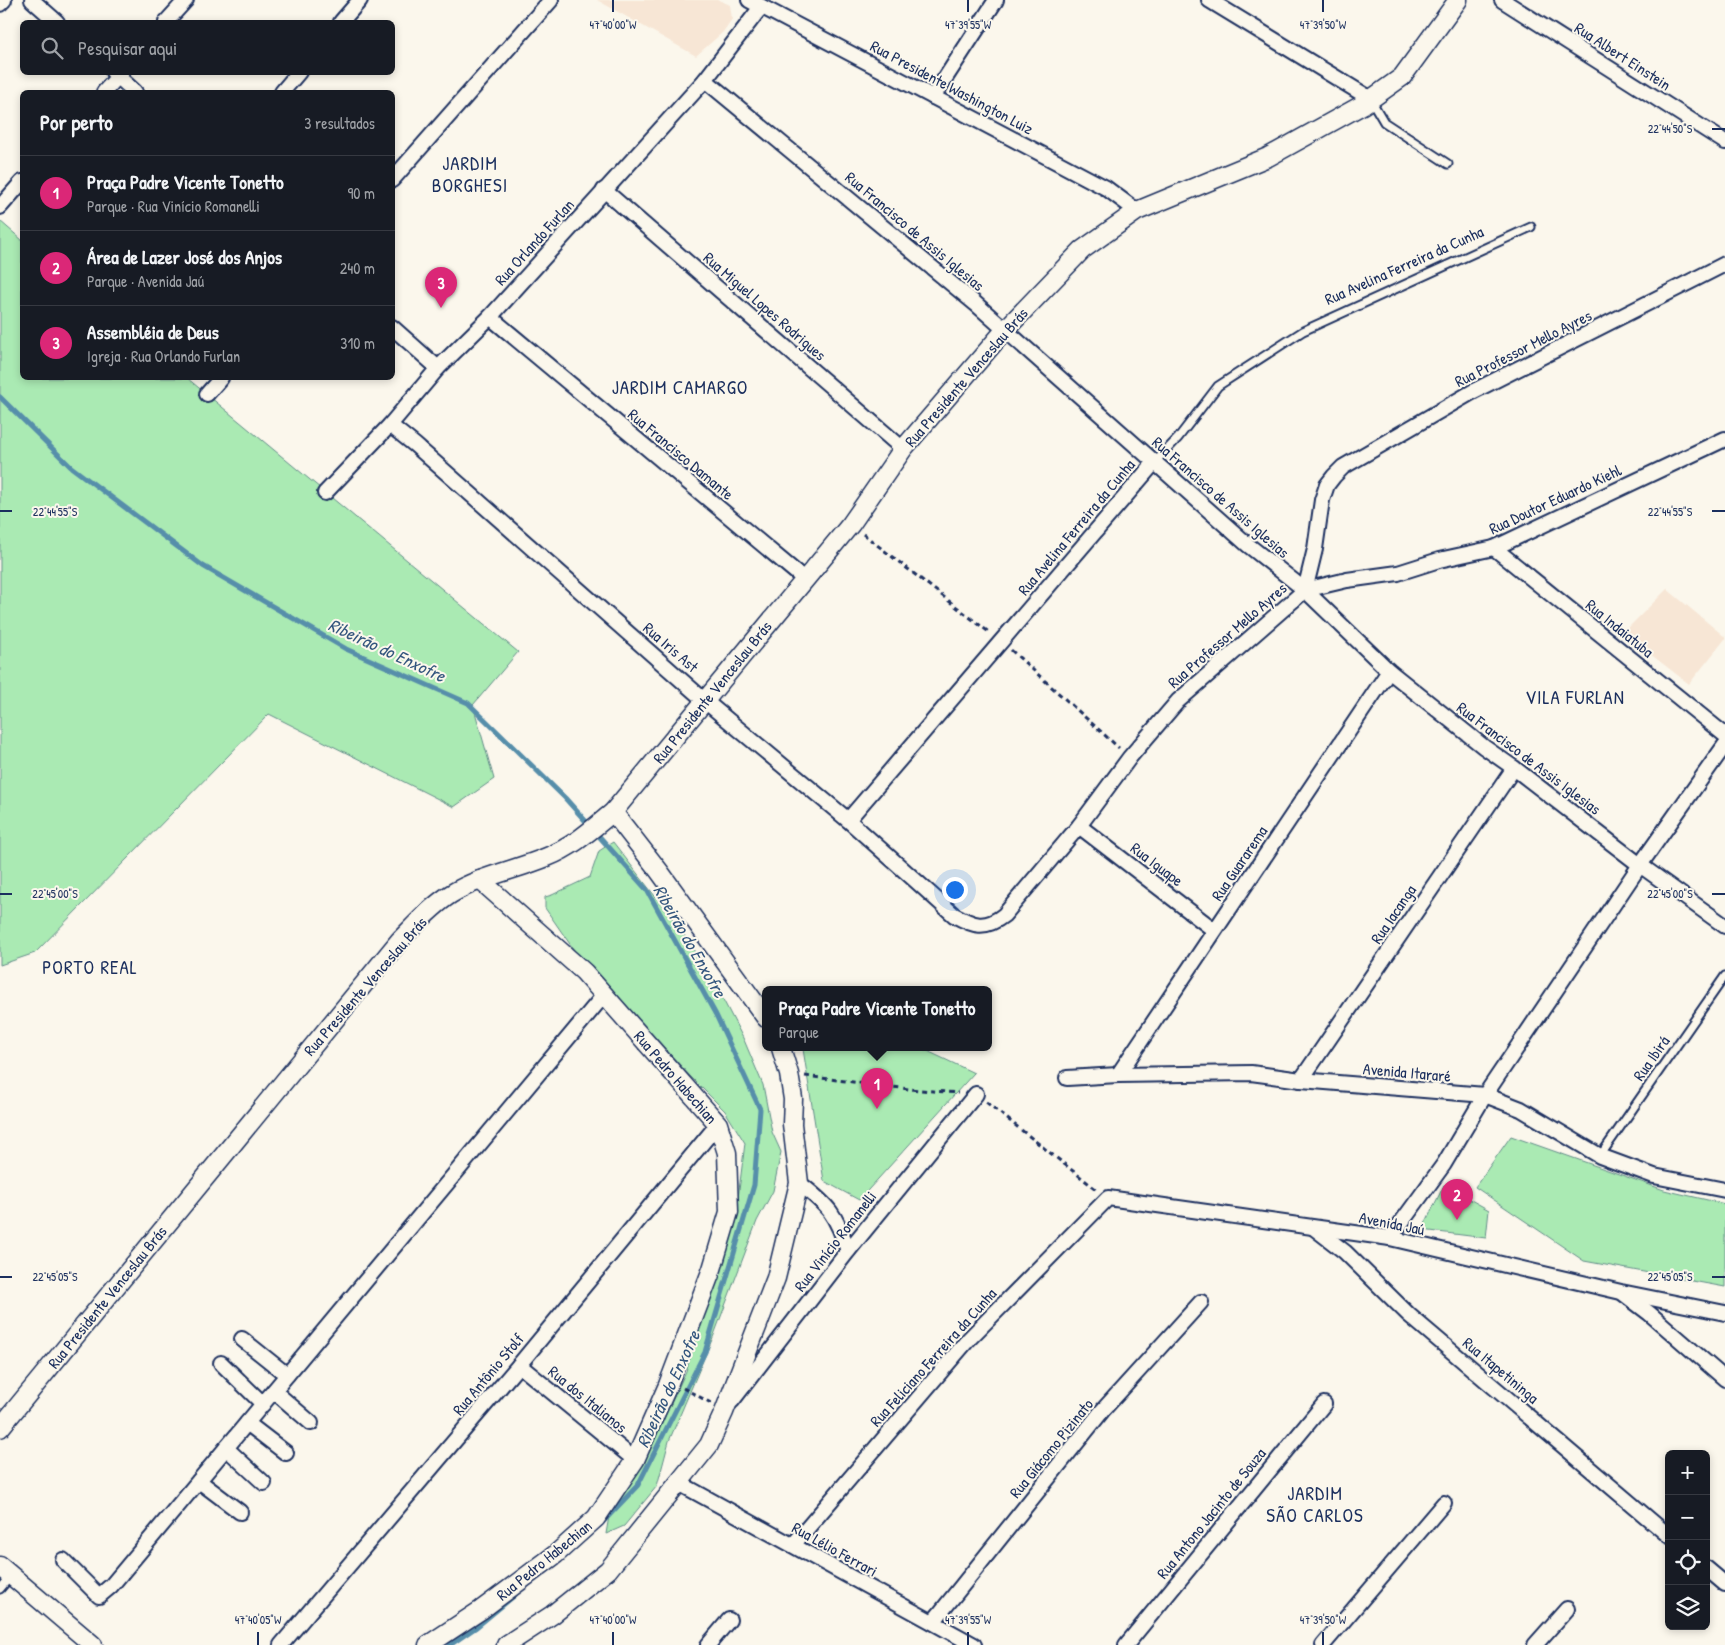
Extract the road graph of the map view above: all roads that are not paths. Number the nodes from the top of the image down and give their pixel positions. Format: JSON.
{"nodes":[{"id":1,"x":4,"y":0,"type":"edge"},
{"id":2,"x":32,"y":0,"type":"edge"},
{"id":3,"x":186,"y":0,"type":"edge"},
{"id":4,"x":360,"y":0,"type":"edge"},
{"id":5,"x":552,"y":0,"type":"edge"},
{"id":6,"x":749,"y":0,"type":"edge"},
{"id":7,"x":996,"y":0,"type":"edge"},
{"id":8,"x":1209,"y":0,"type":"edge"},
{"id":9,"x":1458,"y":0,"type":"edge"},
{"id":10,"x":1502,"y":0,"type":"edge"},
{"id":11,"x":0,"y":4,"type":"edge"},
{"id":12,"x":762,"y":7,"type":"junction"},
{"id":13,"x":55,"y":20,"type":"edge"},
{"id":14,"x":168,"y":20,"type":"edge"},
{"id":15,"x":343,"y":20,"type":"edge"},
{"id":16,"x":117,"y":75,"type":"edge"},
{"id":17,"x":119,"y":75,"type":"edge"},
{"id":18,"x":296,"y":75,"type":"edge"},
{"id":19,"x":705,"y":80,"type":"junction"},
{"id":20,"x":106,"y":90,"type":"edge"},
{"id":21,"x":133,"y":90,"type":"edge"},
{"id":22,"x":284,"y":90,"type":"edge"},
{"id":23,"x":933,"y":97,"type":"junction"},
{"id":24,"x":1371,"y":99,"type":"junction"},
{"id":25,"x":1725,"y":142,"type":"edge"},
{"id":26,"x":1448,"y":164,"type":"dead end"},
{"id":27,"x":395,"y":177,"type":"edge"},
{"id":28,"x":20,"y":184,"type":"edge"},
{"id":29,"x":604,"y":190,"type":"junction"},
{"id":30,"x":0,"y":207,"type":"edge"},
{"id":31,"x":1137,"y":211,"type":"junction"},
{"id":32,"x":1531,"y":227,"type":"dead end"},
{"id":33,"x":1725,"y":264,"type":"edge"},
{"id":34,"x":490,"y":317,"type":"junction"},
{"id":35,"x":395,"y":330,"type":"edge"},
{"id":36,"x":1005,"y":330,"type":"junction"},
{"id":37,"x":438,"y":368,"type":"junction"},
{"id":38,"x":219,"y":380,"type":"edge"},
{"id":39,"x":207,"y":394,"type":"dead end"},
{"id":40,"x":390,"y":424,"type":"junction"},
{"id":41,"x":1725,"y":438,"type":"edge"},
{"id":42,"x":903,"y":449,"type":"junction"},
{"id":43,"x":1154,"y":463,"type":"junction"},
{"id":44,"x":325,"y":493,"type":"dead end"},
{"id":45,"x":1494,"y":548,"type":"junction"},
{"id":46,"x":804,"y":579,"type":"junction"},
{"id":47,"x":1305,"y":590,"type":"junction"},
{"id":48,"x":1389,"y":671,"type":"junction"},
{"id":49,"x":705,"y":701,"type":"junction"},
{"id":50,"x":1725,"y":735,"type":"edge"},
{"id":51,"x":1725,"y":745,"type":"edge"},
{"id":52,"x":1514,"y":768,"type":"junction"},
{"id":53,"x":606,"y":818,"type":"junction"},
{"id":54,"x":848,"y":820,"type":"junction"},
{"id":55,"x":1079,"y":826,"type":"junction"},
{"id":56,"x":1640,"y":865,"type":"junction"},
{"id":57,"x":480,"y":880,"type":"junction"},
{"id":58,"x":980,"y":926,"type":"joint"},
{"id":59,"x":1725,"y":926,"type":"edge"},
{"id":60,"x":1214,"y":930,"type":"junction"},
{"id":61,"x":1725,"y":976,"type":"edge"},
{"id":62,"x":604,"y":995,"type":"junction"},
{"id":63,"x":762,"y":1012,"type":"edge"},
{"id":64,"x":782,"y":1051,"type":"edge"},
{"id":65,"x":1118,"y":1074,"type":"junction"},
{"id":66,"x":1067,"y":1078,"type":"dead end"},
{"id":67,"x":1301,"y":1080,"type":"junction"},
{"id":68,"x":976,"y":1094,"type":"dead end"},
{"id":69,"x":1485,"y":1096,"type":"junction"},
{"id":70,"x":718,"y":1124,"type":"junction"},
{"id":71,"x":1600,"y":1156,"type":"junction"},
{"id":72,"x":799,"y":1183,"type":"junction"},
{"id":73,"x":1725,"y":1190,"type":"edge"},
{"id":74,"x":1108,"y":1198,"type":"joint"},
{"id":75,"x":1314,"y":1228,"type":"junction"},
{"id":76,"x":1390,"y":1238,"type":"junction"},
{"id":77,"x":848,"y":1251,"type":"junction"},
{"id":78,"x":1621,"y":1292,"type":"junction"},
{"id":79,"x":1201,"y":1302,"type":"dead end"},
{"id":80,"x":1725,"y":1313,"type":"edge"},
{"id":81,"x":242,"y":1339,"type":"dead end"},
{"id":82,"x":221,"y":1363,"type":"dead end"},
{"id":83,"x":519,"y":1365,"type":"junction"},
{"id":84,"x":287,"y":1375,"type":"junction"},
{"id":85,"x":1725,"y":1379,"type":"edge"},
{"id":86,"x":274,"y":1391,"type":"junction"},
{"id":87,"x":263,"y":1404,"type":"junction"},
{"id":88,"x":1324,"y":1404,"type":"dead end"},
{"id":89,"x":724,"y":1412,"type":"junction"},
{"id":90,"x":247,"y":1423,"type":"junction"},
{"id":91,"x":311,"y":1423,"type":"dead end"},
{"id":92,"x":0,"y":1428,"type":"edge"},
{"id":93,"x":226,"y":1448,"type":"junction"},
{"id":94,"x":286,"y":1453,"type":"dead end"},
{"id":95,"x":635,"y":1460,"type":"junction"},
{"id":96,"x":199,"y":1481,"type":"junction"},
{"id":97,"x":264,"y":1483,"type":"dead end"},
{"id":98,"x":680,"y":1483,"type":"junction"},
{"id":99,"x":1444,"y":1503,"type":"dead end"},
{"id":100,"x":240,"y":1512,"type":"dead end"},
{"id":101,"x":1665,"y":1533,"type":"edge"},
{"id":102,"x":793,"y":1546,"type":"junction"},
{"id":103,"x":63,"y":1560,"type":"dead end"},
{"id":104,"x":6,"y":1571,"type":"edge"},
{"id":105,"x":1710,"y":1571,"type":"edge"},
{"id":106,"x":1725,"y":1584,"type":"edge"},
{"id":107,"x":0,"y":1589,"type":"edge"},
{"id":108,"x":1567,"y":1609,"type":"dead end"},
{"id":109,"x":729,"y":1620,"type":"dead end"},
{"id":110,"x":933,"y":1622,"type":"junction"},
{"id":111,"x":93,"y":1645,"type":"edge"},
{"id":112,"x":281,"y":1645,"type":"edge"},
{"id":113,"x":428,"y":1645,"type":"edge"},
{"id":114,"x":506,"y":1645,"type":"edge"},
{"id":115,"x":708,"y":1645,"type":"edge"},
{"id":116,"x":974,"y":1645,"type":"edge"},
{"id":117,"x":1126,"y":1645,"type":"edge"},
{"id":118,"x":1323,"y":1645,"type":"edge"},
{"id":119,"x":1535,"y":1645,"type":"edge"}],
"edges":[{"from":1,"to":11,"type":"street"},
{"from":2,"to":13,"type":"street"},
{"from":3,"to":14,"type":"street"},
{"from":4,"to":15,"type":"street"},
{"from":5,"to":27,"type":"street"},
{"from":6,"to":12,"type":"street","name":"Rua Presidente Washington Luiz"},
{"from":7,"to":23,"type":"street"},
{"from":8,"to":24,"type":"street"},
{"from":9,"to":24,"type":"street","name":"Rua Presidente Venceslau Brás"},
{"from":10,"to":25,"type":"street","name":"Rua Albert Einstein"},
{"from":12,"to":19,"type":"street","name":"Rua Orlando Furlan"},
{"from":12,"to":23,"type":"street","name":"Rua Presidente Washington Luiz"},
{"from":16,"to":20,"type":"street"},
{"from":17,"to":21,"type":"street"},
{"from":18,"to":22,"type":"street"},
{"from":19,"to":29,"type":"street","name":"Rua Orlando Furlan"},
{"from":19,"to":36,"type":"street","name":"Rua Francisco de Assis Iglesias"},
{"from":23,"to":31,"type":"street","name":"Rua Presidente Washington Luiz"},
{"from":24,"to":26,"type":"lane"},
{"from":24,"to":31,"type":"street","name":"Rua Presidente Venceslau Brás"},
{"from":28,"to":30,"type":"street"},
{"from":29,"to":34,"type":"street","name":"Rua Orlando Furlan"},
{"from":29,"to":42,"type":"street","name":"Rua Miguel Lopes Rodrigues"},
{"from":31,"to":36,"type":"street","name":"Rua Presidente Venceslau Brás"},
{"from":32,"to":43,"type":"lane","name":"Rua Avelina Ferreira da Cunha"},
{"from":33,"to":47,"type":"street","name":"Rua Professor Mello Ayres"},
{"from":34,"to":37,"type":"street","name":"Rua Orlando Furlan"},
{"from":34,"to":46,"type":"street","name":"Rua Francisco Damante"},
{"from":35,"to":37,"type":"street"},
{"from":36,"to":42,"type":"street","name":"Rua Presidente Venceslau Brás"},
{"from":36,"to":43,"type":"street","name":"Rua Francisco de Assis Iglesias"},
{"from":37,"to":40,"type":"street","name":"Rua Orlando Furlan"},
{"from":38,"to":39,"type":"street"},
{"from":40,"to":44,"type":"street","name":"Rua Orlando Furlan"},
{"from":40,"to":49,"type":"street","name":"Rua Iris Ast"},
{"from":41,"to":45,"type":"street","name":"Rua Doutor Eduardo Kiehl"},
{"from":42,"to":46,"type":"street","name":"Rua Presidente Venceslau Brás"},
{"from":43,"to":47,"type":"street","name":"Rua Francisco de Assis Iglesias"},
{"from":43,"to":54,"type":"street","name":"Rua Avelina Ferreira da Cunha"},
{"from":45,"to":47,"type":"street","name":"Rua Doutor Eduardo Kiehl"},
{"from":45,"to":50,"type":"street","name":"Rua Indaiatuba"},
{"from":46,"to":49,"type":"street","name":"Rua Presidente Venceslau Brás"},
{"from":47,"to":48,"type":"street","name":"Rua Francisco de Assis Iglesias"},
{"from":47,"to":55,"type":"street","name":"Rua Professor Mello Ayres"},
{"from":48,"to":52,"type":"street","name":"Rua Francisco de Assis Iglesias"},
{"from":48,"to":60,"type":"street","name":"Rua Guararema"},
{"from":49,"to":53,"type":"street","name":"Rua Presidente Venceslau Brás"},
{"from":49,"to":54,"type":"street","name":"Rua Iris Ast"},
{"from":51,"to":56,"type":"street"},
{"from":52,"to":56,"type":"street","name":"Rua Francisco de Assis Iglesias"},
{"from":52,"to":67,"type":"street","name":"Rua Iacanga"},
{"from":53,"to":57,"type":"street","name":"Rua Presidente Venceslau Brás"},
{"from":53,"to":63,"type":"street"},
{"from":54,"to":58,"type":"street","name":"Rua Iris Ast"},
{"from":55,"to":58,"type":"street","name":"Rua Professor Mello Ayres"},
{"from":55,"to":60,"type":"street","name":"Rua Iguape"},
{"from":56,"to":59,"type":"street","name":"Rua Francisco de Assis Iglesias"},
{"from":56,"to":69,"type":"street"},
{"from":57,"to":62,"type":"street","name":"Rua Pedro Habechian"},
{"from":57,"to":92,"type":"street","name":"Rua Presidente Venceslau Brás"},
{"from":60,"to":65,"type":"street","name":"Rua Guararema"},
{"from":61,"to":71,"type":"lane","name":"Rua Ibirá"},
{"from":62,"to":70,"type":"street","name":"Rua Pedro Habechian"},
{"from":62,"to":84,"type":"street"},
{"from":64,"to":72,"type":"street"},
{"from":65,"to":66,"type":"street","name":"Avenida Itararé"},
{"from":65,"to":67,"type":"street","name":"Avenida Itararé"},
{"from":67,"to":69,"type":"street","name":"Avenida Itararé"},
{"from":68,"to":77,"type":"street","name":"Rua Vinício Romanelli"},
{"from":69,"to":71,"type":"street","name":"Avenida Itararé"},
{"from":69,"to":76,"type":"street"},
{"from":70,"to":83,"type":"street","name":"Rua Antônio Stolf"},
{"from":70,"to":95,"type":"street","name":"Rua Pedro Habechian"},
{"from":71,"to":73,"type":"street","name":"Avenida Itararé"},
{"from":72,"to":77,"type":"street"},
{"from":72,"to":89,"type":"street"},
{"from":74,"to":75,"type":"street","name":"Avenida Jaú"},
{"from":74,"to":102,"type":"street","name":"Rua Feliciano Ferreira da Cunha"},
{"from":75,"to":76,"type":"street","name":"Avenida Jaú"},
{"from":75,"to":101,"type":"street","name":"Rua Itapetininga"},
{"from":76,"to":78,"type":"street","name":"Avenida Jaú"},
{"from":77,"to":89,"type":"street","name":"Rua Vinício Romanelli"},
{"from":78,"to":80,"type":"street","name":"Avenida Jaú"},
{"from":78,"to":85,"type":"street"},
{"from":79,"to":110,"type":"street","name":"Rua Giácomo Pizinato"},
{"from":81,"to":84,"type":"street"},
{"from":82,"to":87,"type":"street"},
{"from":83,"to":95,"type":"street","name":"Rua dos Italianos"},
{"from":83,"to":112,"type":"street","name":"Rua Antônio Stolf"},
{"from":84,"to":86,"type":"street"},
{"from":86,"to":87,"type":"street"},
{"from":86,"to":91,"type":"street"},
{"from":87,"to":90,"type":"street"},
{"from":88,"to":117,"type":"street","name":"Rua Antono Jacinto de Souza"},
{"from":89,"to":98,"type":"street"},
{"from":90,"to":93,"type":"street"},
{"from":90,"to":94,"type":"street"},
{"from":93,"to":96,"type":"street"},
{"from":93,"to":97,"type":"street"},
{"from":95,"to":113,"type":"street","name":"Rua Pedro Habechian"},
{"from":96,"to":100,"type":"street"},
{"from":96,"to":103,"type":"street"},
{"from":98,"to":102,"type":"street","name":"Rua Lélio Ferrari"},
{"from":98,"to":114,"type":"street"},
{"from":99,"to":118,"type":"street"},
{"from":102,"to":110,"type":"street","name":"Rua Lélio Ferrari"},
{"from":104,"to":107,"type":"lane"},
{"from":104,"to":111,"type":"street"},
{"from":105,"to":106,"type":"street"},
{"from":108,"to":119,"type":"street"},
{"from":109,"to":115,"type":"street"},
{"from":110,"to":116,"type":"street","name":"Rua Lélio Ferrari"}]}
